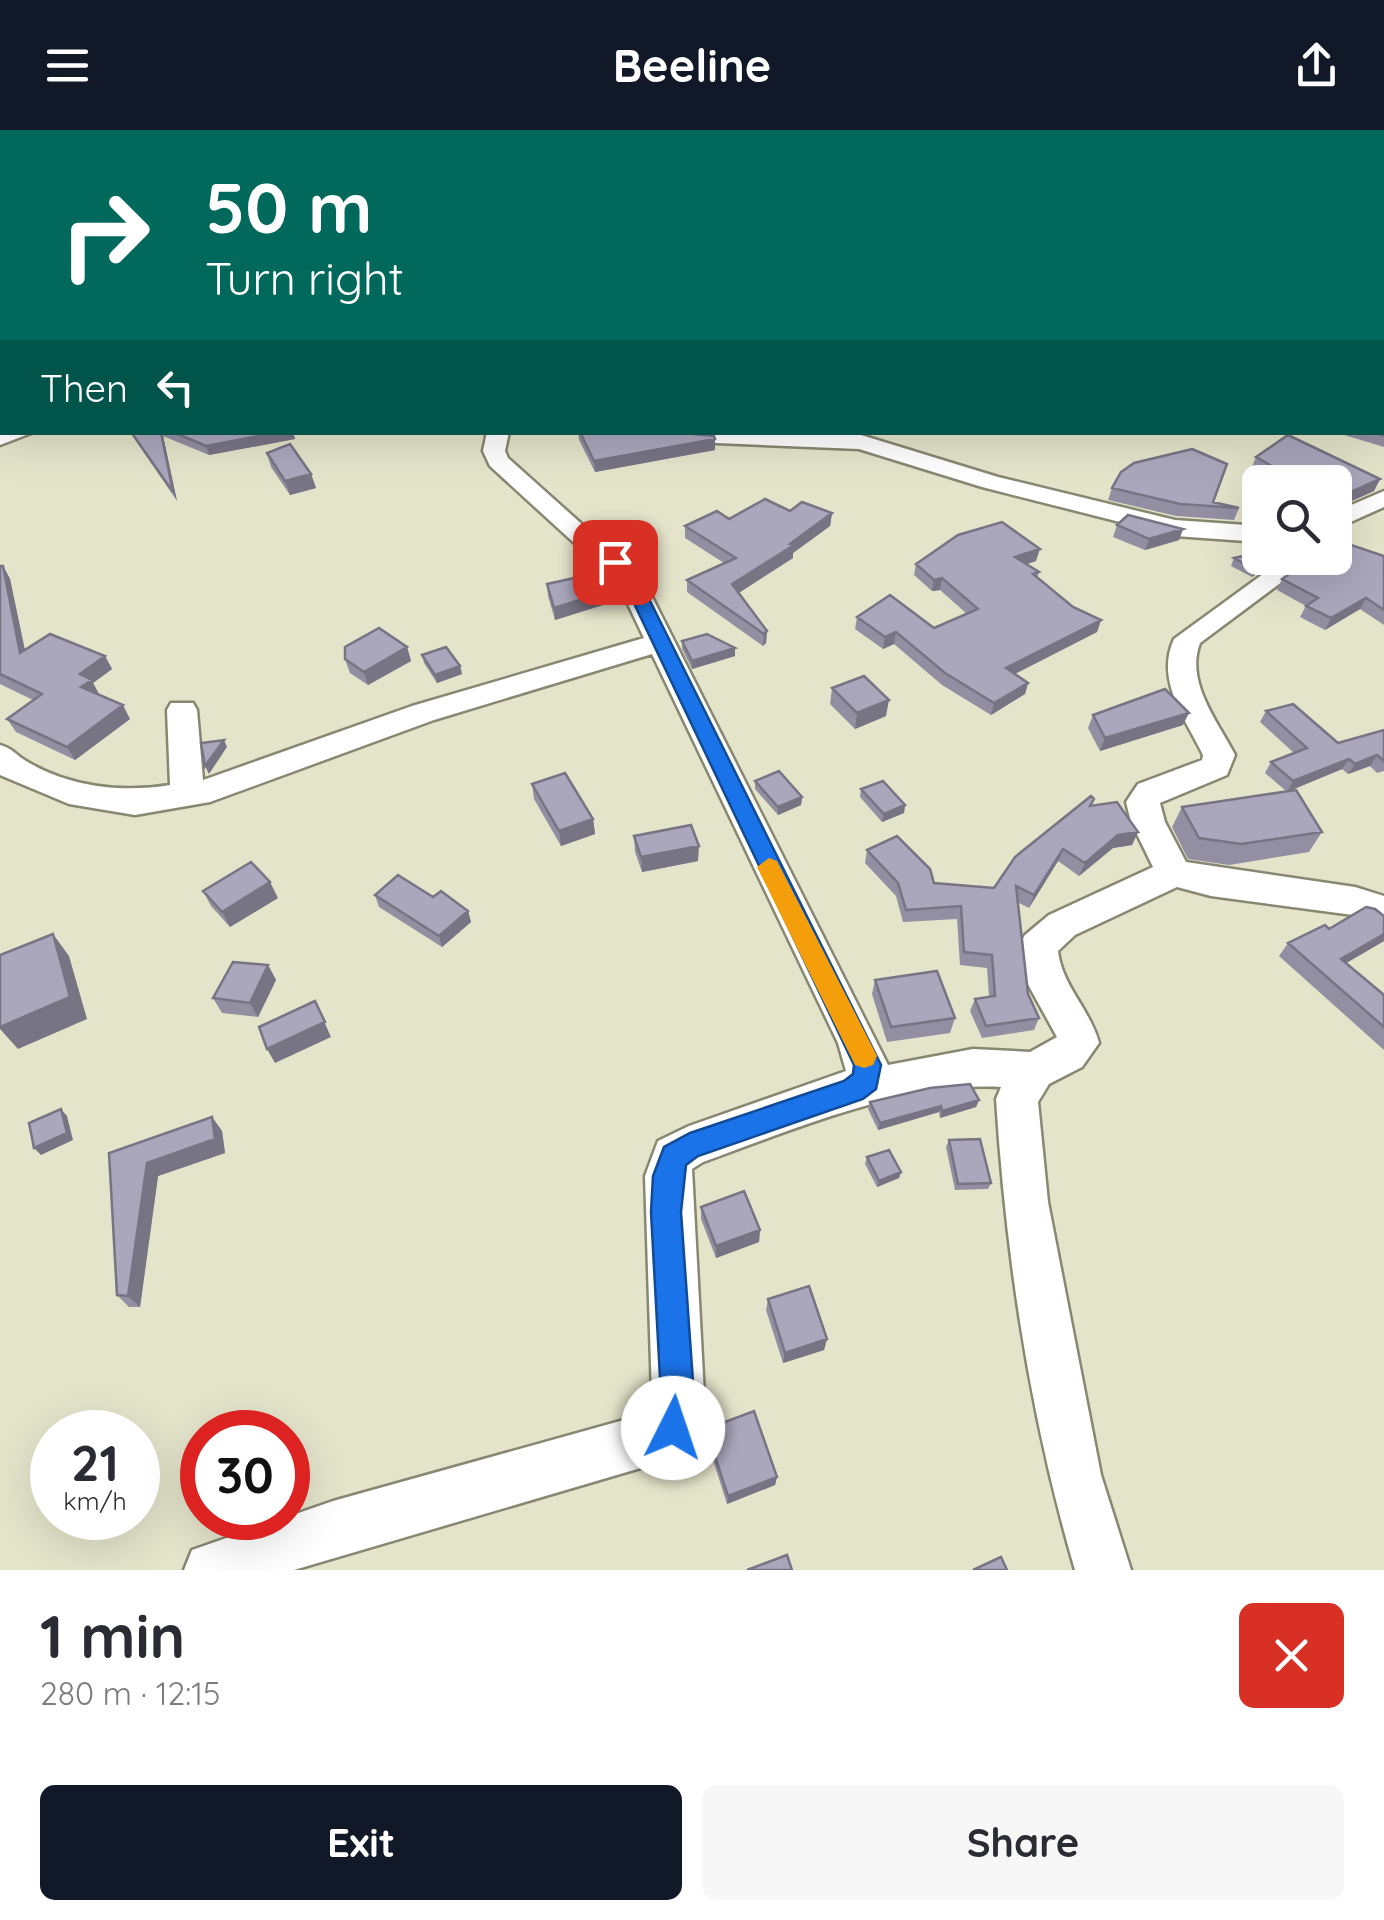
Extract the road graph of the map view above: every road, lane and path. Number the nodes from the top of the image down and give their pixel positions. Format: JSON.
{"nodes":[{"id":1,"x":497,"y":435,"type":"edge"},
{"id":2,"x":693,"y":435,"type":"edge"},
{"id":3,"x":1384,"y":498,"type":"edge"},
{"id":4,"x":1352,"y":513,"type":"edge"},
{"id":5,"x":1242,"y":533,"type":"edge"},
{"id":6,"x":1276,"y":575,"type":"edge"},
{"id":7,"x":660,"y":642,"type":"junction"},
{"id":8,"x":182,"y":710,"type":"dead end"},
{"id":9,"x":0,"y":756,"type":"edge"},
{"id":10,"x":187,"y":792,"type":"junction"},
{"id":11,"x":1174,"y":873,"type":"junction"},
{"id":12,"x":1384,"y":911,"type":"edge"},
{"id":13,"x":1034,"y":1071,"type":"junction"},
{"id":14,"x":853,"y":1090,"type":"junction"},
{"id":15,"x":212,"y":1570,"type":"edge"},
{"id":16,"x":1103,"y":1570,"type":"edge"}],
"edges":[{"from":1,"to":7,"type":"street"},
{"from":2,"to":5,"type":"street"},
{"from":3,"to":4,"type":"street"},
{"from":6,"to":11,"type":"street"},
{"from":7,"to":10,"type":"street"},
{"from":7,"to":14,"type":"street"},
{"from":8,"to":10,"type":"street"},
{"from":9,"to":10,"type":"street"},
{"from":11,"to":12,"type":"street"},
{"from":11,"to":13,"type":"street"},
{"from":13,"to":14,"type":"street"},
{"from":13,"to":16,"type":"street"},
{"from":14,"to":15,"type":"street"}]}
